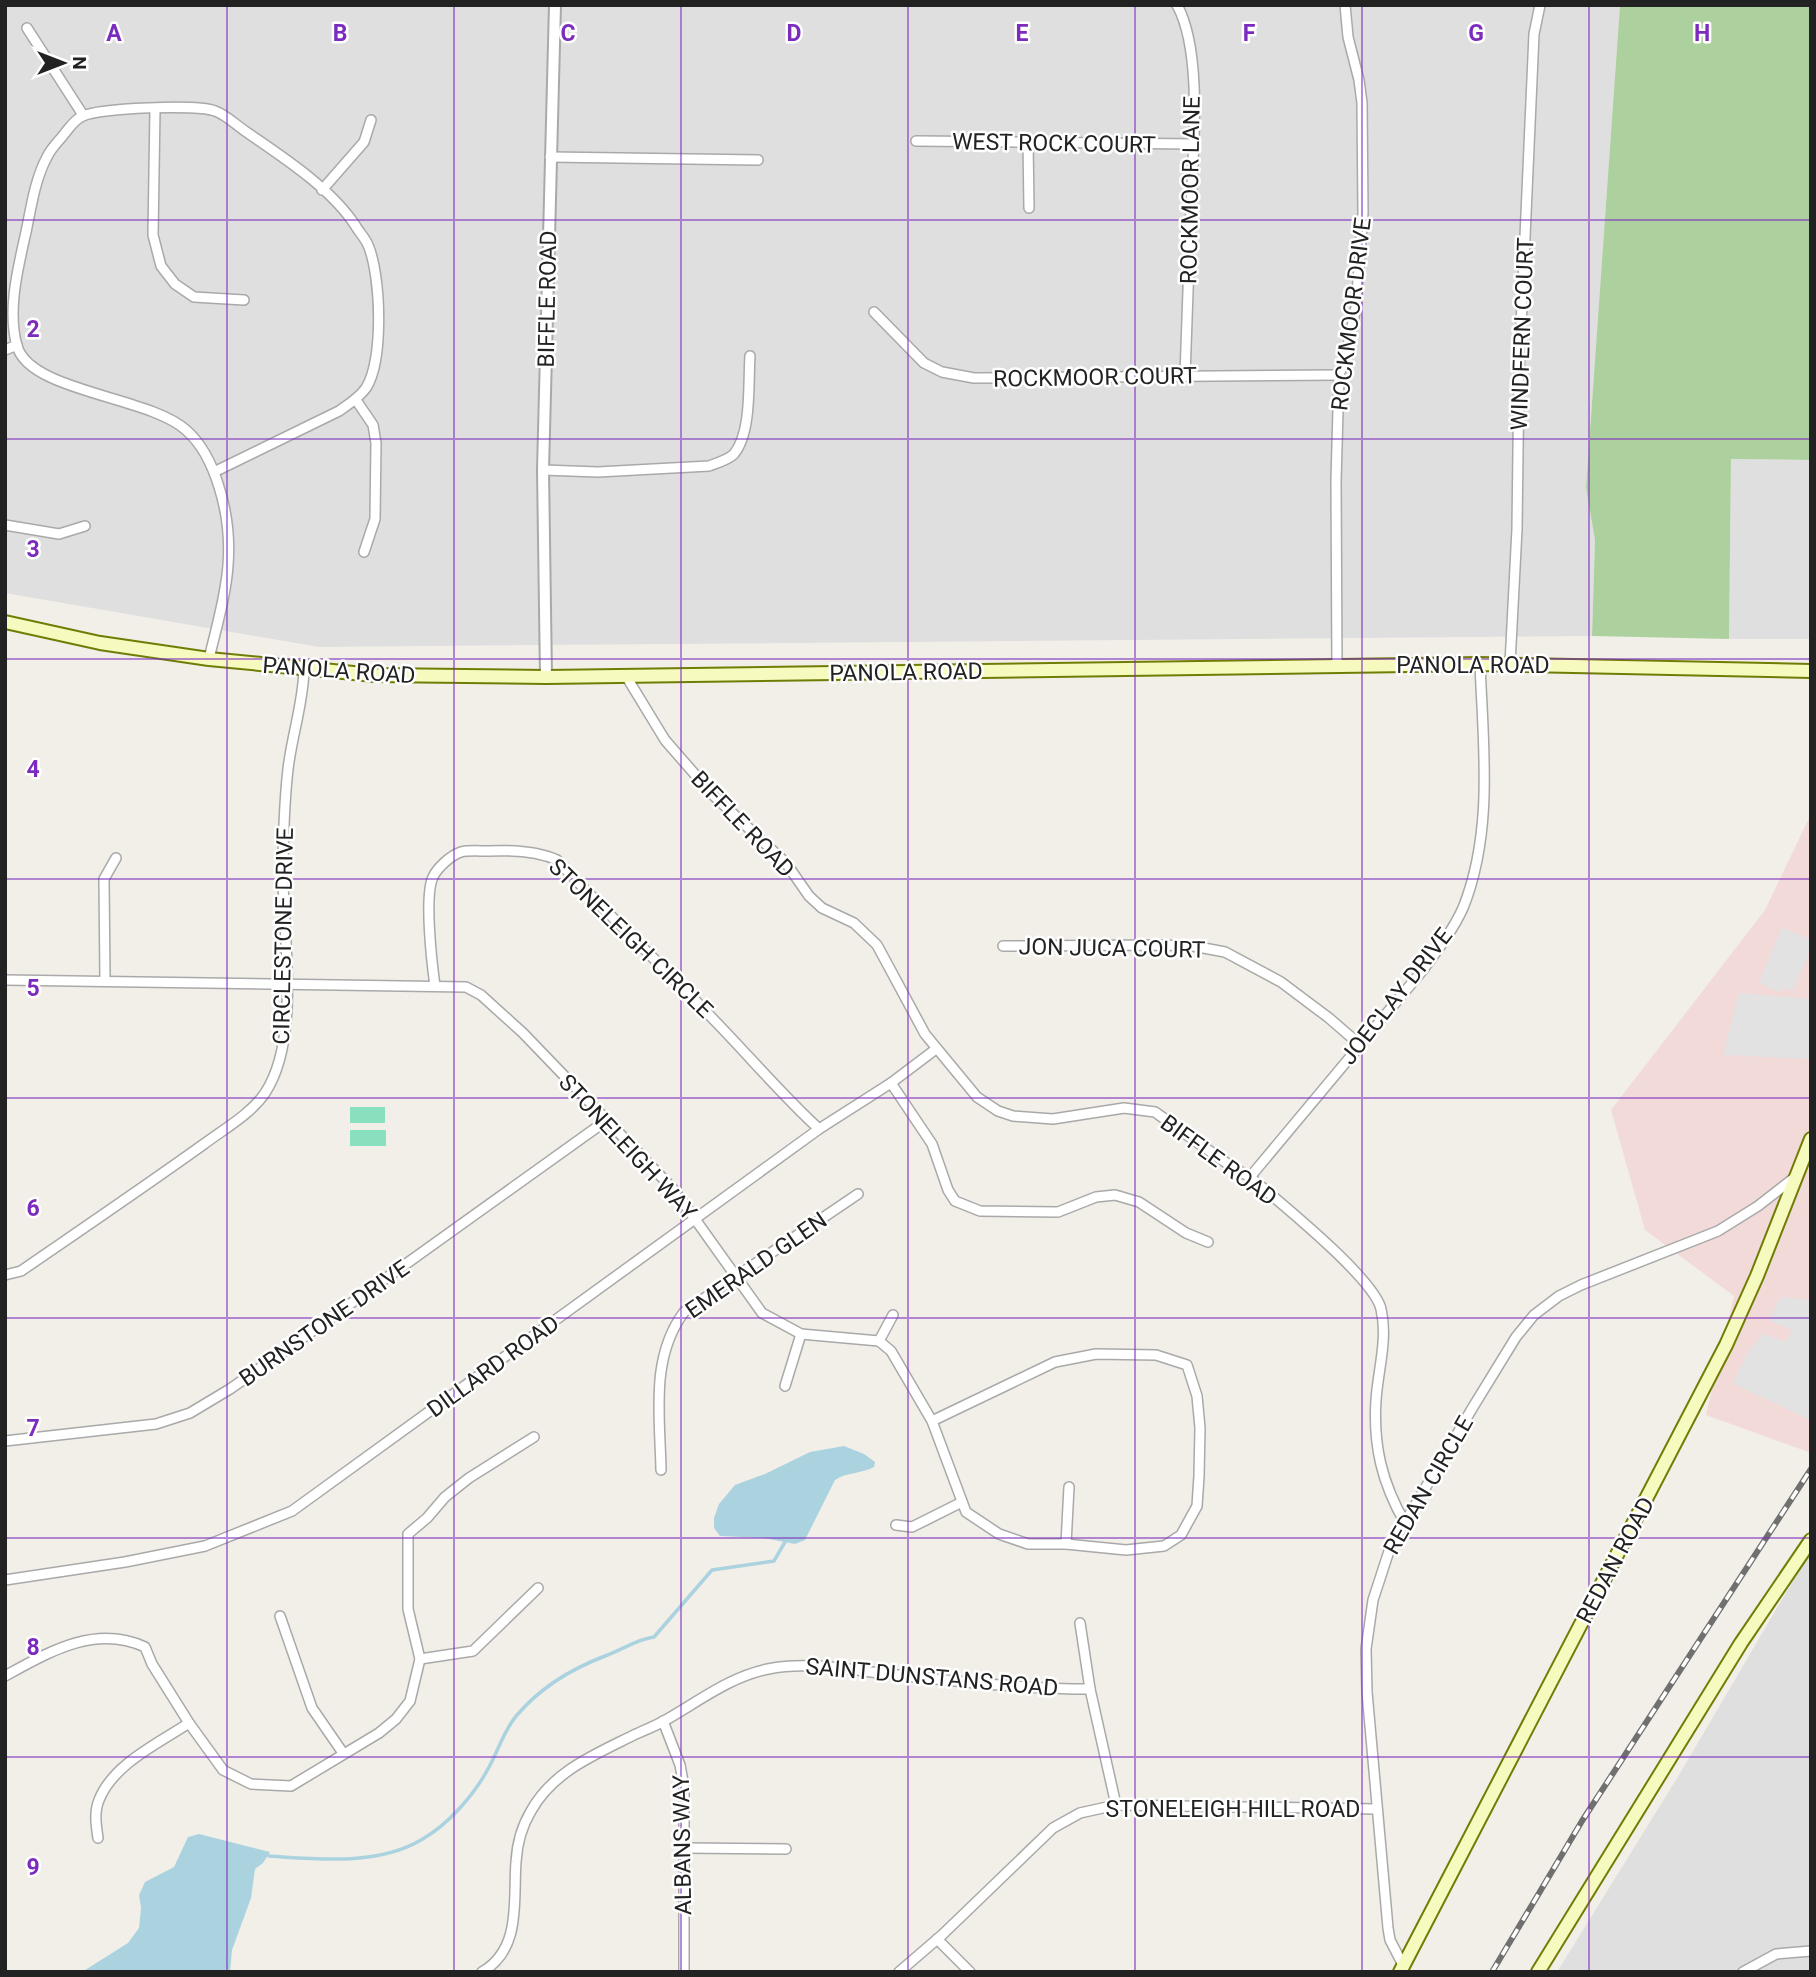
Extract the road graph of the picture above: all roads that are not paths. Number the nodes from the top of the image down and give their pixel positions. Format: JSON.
{"nodes":[{"id":1,"x":555,"y":5,"type":"edge"},
{"id":2,"x":1177,"y":5,"type":"edge"},
{"id":3,"x":1345,"y":5,"type":"edge"},
{"id":4,"x":1540,"y":5,"type":"edge"},
{"id":5,"x":27,"y":28,"type":"dead end"},
{"id":6,"x":155,"y":109,"type":"junction"},
{"id":7,"x":83,"y":116,"type":"junction"},
{"id":8,"x":371,"y":120,"type":"dead end"},
{"id":9,"x":916,"y":141,"type":"dead end"},
{"id":10,"x":1028,"y":142,"type":"junction"},
{"id":11,"x":1193,"y":144,"type":"junction"},
{"id":12,"x":550,"y":157,"type":"junction"},
{"id":13,"x":758,"y":160,"type":"dead end"},
{"id":14,"x":322,"y":190,"type":"junction"},
{"id":15,"x":1029,"y":208,"type":"dead end"},
{"id":16,"x":244,"y":300,"type":"dead end"},
{"id":17,"x":874,"y":312,"type":"dead end"},
{"id":18,"x":17,"y":345,"type":"junction"},
{"id":19,"x":5,"y":350,"type":"edge"},
{"id":20,"x":750,"y":356,"type":"dead end"},
{"id":21,"x":1339,"y":375,"type":"junction"},
{"id":22,"x":1185,"y":376,"type":"junction"},
{"id":23,"x":356,"y":400,"type":"junction"},
{"id":24,"x":543,"y":470,"type":"junction"},
{"id":25,"x":214,"y":472,"type":"junction"},
{"id":26,"x":5,"y":525,"type":"edge"},
{"id":27,"x":85,"y":526,"type":"dead end"},
{"id":28,"x":364,"y":552,"type":"dead end"},
{"id":29,"x":5,"y":622,"type":"edge"},
{"id":30,"x":209,"y":659,"type":"junction"},
{"id":31,"x":1480,"y":664,"type":"junction"},
{"id":32,"x":1510,"y":664,"type":"junction"},
{"id":33,"x":1337,"y":666,"type":"junction"},
{"id":34,"x":304,"y":670,"type":"junction"},
{"id":35,"x":1811,"y":671,"type":"edge"},
{"id":36,"x":626,"y":676,"type":"junction"},
{"id":37,"x":546,"y":677,"type":"junction"},
{"id":38,"x":117,"y":858,"type":"dead end"},
{"id":39,"x":1003,"y":946,"type":"dead end"},
{"id":40,"x":5,"y":980,"type":"edge"},
{"id":41,"x":105,"y":981,"type":"junction"},
{"id":42,"x":286,"y":984,"type":"junction"},
{"id":43,"x":435,"y":986,"type":"junction"},
{"id":44,"x":1359,"y":1044,"type":"junction"},
{"id":45,"x":936,"y":1049,"type":"junction"},
{"id":46,"x":891,"y":1083,"type":"junction"},
{"id":47,"x":607,"y":1120,"type":"junction"},
{"id":48,"x":819,"y":1129,"type":"junction"},
{"id":49,"x":1811,"y":1139,"type":"edge"},
{"id":50,"x":1250,"y":1177,"type":"junction"},
{"id":51,"x":1796,"y":1177,"type":"junction"},
{"id":52,"x":858,"y":1194,"type":"dead end"},
{"id":53,"x":696,"y":1220,"type":"junction"},
{"id":54,"x":1208,"y":1242,"type":"dead end"},
{"id":55,"x":5,"y":1275,"type":"edge"},
{"id":56,"x":737,"y":1276,"type":"junction"},
{"id":57,"x":893,"y":1315,"type":"dead end"},
{"id":58,"x":801,"y":1334,"type":"junction"},
{"id":59,"x":879,"y":1341,"type":"junction"},
{"id":60,"x":785,"y":1386,"type":"dead end"},
{"id":61,"x":932,"y":1420,"type":"junction"},
{"id":62,"x":534,"y":1437,"type":"dead end"},
{"id":63,"x":5,"y":1441,"type":"edge"},
{"id":64,"x":661,"y":1470,"type":"dead end"},
{"id":65,"x":1069,"y":1487,"type":"dead end"},
{"id":66,"x":962,"y":1503,"type":"junction"},
{"id":67,"x":1405,"y":1523,"type":"junction"},
{"id":68,"x":896,"y":1525,"type":"dead end"},
{"id":69,"x":1811,"y":1540,"type":"edge"},
{"id":70,"x":1066,"y":1544,"type":"junction"},
{"id":71,"x":5,"y":1580,"type":"edge"},
{"id":72,"x":538,"y":1588,"type":"dead end"},
{"id":73,"x":280,"y":1616,"type":"dead end"},
{"id":74,"x":1080,"y":1623,"type":"dead end"},
{"id":75,"x":420,"y":1659,"type":"junction"},
{"id":76,"x":5,"y":1676,"type":"edge"},
{"id":77,"x":1090,"y":1689,"type":"junction"},
{"id":78,"x":663,"y":1721,"type":"junction"},
{"id":79,"x":189,"y":1723,"type":"junction"},
{"id":80,"x":343,"y":1753,"type":"junction"},
{"id":81,"x":1116,"y":1805,"type":"junction"},
{"id":82,"x":1377,"y":1809,"type":"junction"},
{"id":83,"x":98,"y":1838,"type":"dead end"},
{"id":84,"x":683,"y":1848,"type":"junction"},
{"id":85,"x":786,"y":1849,"type":"dead end"},
{"id":86,"x":937,"y":1939,"type":"junction"},
{"id":87,"x":1811,"y":1951,"type":"edge"},
{"id":88,"x":1402,"y":1969,"type":"edge"},
{"id":89,"x":482,"y":1972,"type":"edge"},
{"id":90,"x":684,"y":1972,"type":"edge"},
{"id":91,"x":899,"y":1972,"type":"edge"},
{"id":92,"x":970,"y":1972,"type":"edge"},
{"id":93,"x":1538,"y":1972,"type":"edge"},
{"id":94,"x":1743,"y":1972,"type":"edge"}],
"edges":[{"from":1,"to":12,"type":"street","name":"BIFFLE ROAD"},
{"from":2,"to":11,"type":"street","name":"ROCKMOOR LANE"},
{"from":3,"to":21,"type":"street","name":"ROCKMOOR DRIVE"},
{"from":4,"to":32,"type":"street","name":"WINDFERN COURT"},
{"from":5,"to":7,"type":"street"},
{"from":6,"to":7,"type":"street"},
{"from":6,"to":14,"type":"street"},
{"from":6,"to":16,"type":"street"},
{"from":7,"to":18,"type":"street"},
{"from":8,"to":14,"type":"street"},
{"from":9,"to":10,"type":"street","name":"WEST ROCK COURT"},
{"from":10,"to":11,"type":"street","name":"WEST ROCK COURT"},
{"from":10,"to":15,"type":"street"},
{"from":11,"to":22,"type":"street","name":"ROCKMOOR LANE"},
{"from":12,"to":13,"type":"street"},
{"from":12,"to":24,"type":"street","name":"BIFFLE ROAD"},
{"from":14,"to":23,"type":"street"},
{"from":17,"to":22,"type":"street","name":"ROCKMOOR COURT"},
{"from":18,"to":19,"type":"street"},
{"from":18,"to":25,"type":"street"},
{"from":20,"to":24,"type":"street"},
{"from":21,"to":22,"type":"street","name":"ROCKMOOR COURT"},
{"from":21,"to":33,"type":"street","name":"ROCKMOOR DRIVE"},
{"from":23,"to":25,"type":"street"},
{"from":23,"to":28,"type":"street"},
{"from":24,"to":37,"type":"street","name":"BIFFLE ROAD"},
{"from":25,"to":30,"type":"street"},
{"from":26,"to":27,"type":"street"},
{"from":29,"to":30,"type":"main road","name":"PANOLA ROAD"},
{"from":30,"to":34,"type":"main road","name":"PANOLA ROAD"},
{"from":31,"to":32,"type":"main road","name":"PANOLA ROAD"},
{"from":31,"to":33,"type":"main road","name":"PANOLA ROAD"},
{"from":31,"to":44,"type":"street","name":"JOECLAY DRIVE"},
{"from":32,"to":35,"type":"main road","name":"PANOLA ROAD"},
{"from":33,"to":36,"type":"main road","name":"PANOLA ROAD"},
{"from":34,"to":37,"type":"main road","name":"PANOLA ROAD"},
{"from":34,"to":42,"type":"street","name":"CIRCLESTONE DRIVE"},
{"from":36,"to":37,"type":"main road","name":"PANOLA ROAD"},
{"from":36,"to":45,"type":"street","name":"BIFFLE ROAD"},
{"from":38,"to":41,"type":"street"},
{"from":39,"to":44,"type":"street","name":"JON JUCA COURT"},
{"from":40,"to":41,"type":"street","name":"STONELEIGH WAY"},
{"from":41,"to":42,"type":"street","name":"STONELEIGH WAY"},
{"from":42,"to":43,"type":"street","name":"STONELEIGH WAY"},
{"from":42,"to":55,"type":"street","name":"CIRCLESTONE DRIVE"},
{"from":43,"to":47,"type":"street","name":"STONELEIGH WAY"},
{"from":43,"to":48,"type":"street","name":"STONELEIGH CIRCLE"},
{"from":44,"to":50,"type":"street","name":"JOECLAY DRIVE"},
{"from":45,"to":46,"type":"street","name":"DILLARD ROAD"},
{"from":45,"to":50,"type":"street","name":"BIFFLE ROAD"},
{"from":46,"to":48,"type":"street","name":"DILLARD ROAD"},
{"from":46,"to":54,"type":"street"},
{"from":47,"to":53,"type":"street","name":"STONELEIGH WAY"},
{"from":47,"to":63,"type":"street","name":"BURNSTONE DRIVE"},
{"from":48,"to":53,"type":"street","name":"DILLARD ROAD"},
{"from":49,"to":51,"type":"main road","name":"REDAN ROAD"},
{"from":50,"to":67,"type":"street","name":"BIFFLE ROAD"},
{"from":51,"to":67,"type":"street","name":"REDAN CIRCLE"},
{"from":51,"to":88,"type":"main road","name":"REDAN ROAD"},
{"from":52,"to":56,"type":"street","name":"EMERALD GLEN"},
{"from":53,"to":56,"type":"street","name":"STONELEIGH WAY"},
{"from":53,"to":71,"type":"street","name":"DILLARD ROAD"},
{"from":56,"to":58,"type":"street","name":"STONELEIGH WAY"},
{"from":56,"to":64,"type":"street","name":"EMERALD GLEN"},
{"from":57,"to":59,"type":"street"},
{"from":58,"to":59,"type":"street","name":"STONELEIGH WAY"},
{"from":58,"to":60,"type":"street"},
{"from":59,"to":61,"type":"street"},
{"from":61,"to":66,"type":"street"},
{"from":61,"to":70,"type":"street"},
{"from":62,"to":75,"type":"street"},
{"from":65,"to":70,"type":"street"},
{"from":66,"to":68,"type":"street"},
{"from":66,"to":70,"type":"street"},
{"from":67,"to":82,"type":"street","name":"REDAN CIRCLE"},
{"from":69,"to":93,"type":"main road"},
{"from":72,"to":75,"type":"street"},
{"from":73,"to":80,"type":"street"},
{"from":74,"to":77,"type":"street"},
{"from":75,"to":80,"type":"street"},
{"from":76,"to":79,"type":"street"},
{"from":77,"to":78,"type":"street","name":"SAINT DUNSTANS ROAD"},
{"from":77,"to":81,"type":"street"},
{"from":78,"to":84,"type":"street","name":"ALBANS WAY"},
{"from":78,"to":89,"type":"street","name":"SAINT DUNSTANS ROAD"},
{"from":79,"to":80,"type":"street"},
{"from":79,"to":83,"type":"street"},
{"from":81,"to":82,"type":"street","name":"STONELEIGH HILL ROAD"},
{"from":81,"to":86,"type":"street","name":"STONELEIGH HILL ROAD"},
{"from":82,"to":88,"type":"street","name":"REDAN CIRCLE"},
{"from":84,"to":85,"type":"street"},
{"from":84,"to":90,"type":"street","name":"ALBANS WAY"},
{"from":86,"to":91,"type":"street","name":"STONELEIGH HILL ROAD"},
{"from":86,"to":92,"type":"street"},
{"from":87,"to":94,"type":"street"}]}
